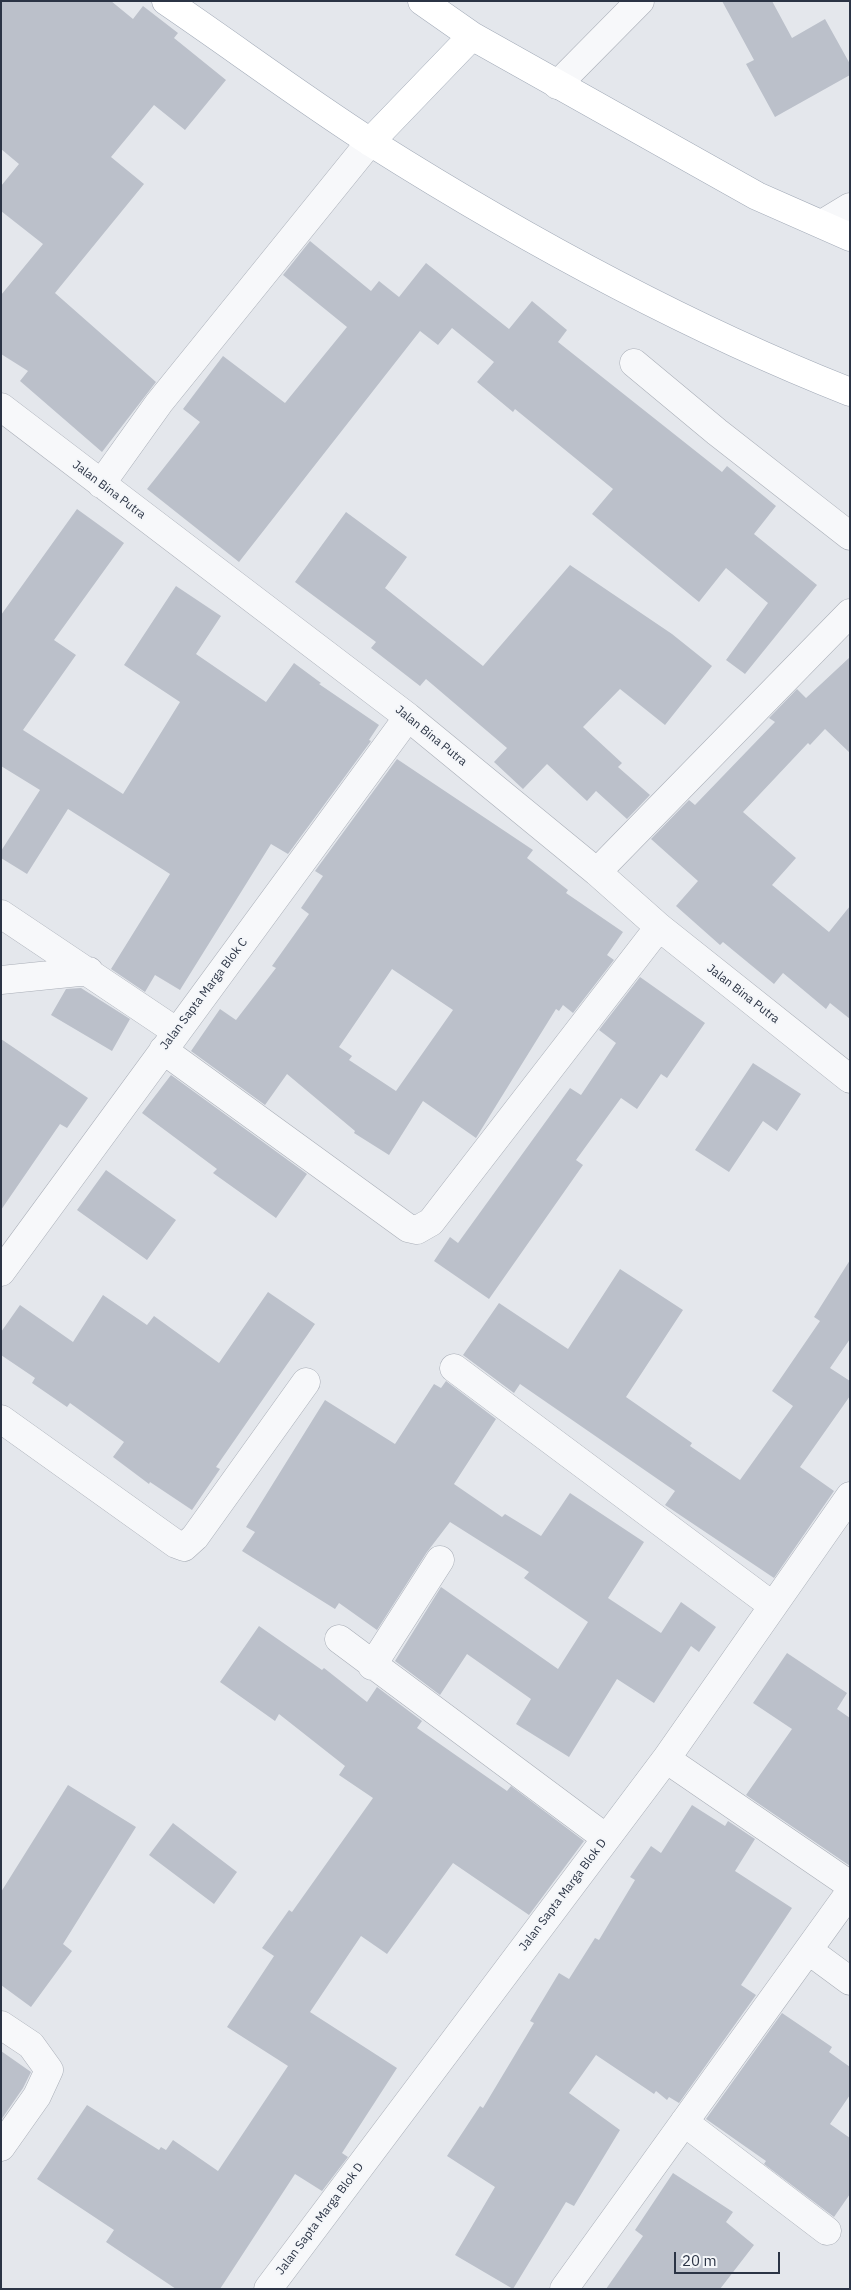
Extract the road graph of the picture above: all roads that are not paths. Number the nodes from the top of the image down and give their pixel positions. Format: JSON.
{"nodes":[{"id":1,"x":166,"y":1,"type":"edge"},
{"id":2,"x":422,"y":1,"type":"edge"},
{"id":3,"x":640,"y":1,"type":"edge"},
{"id":4,"x":472,"y":36,"type":"junction"},
{"id":5,"x":557,"y":85,"type":"junction"},
{"id":6,"x":370,"y":142,"type":"junction"},
{"id":7,"x":850,"y":207,"type":"edge"},
{"id":8,"x":822,"y":224,"type":"junction"},
{"id":9,"x":850,"y":237,"type":"edge"},
{"id":10,"x":634,"y":363,"type":"dead end"},
{"id":11,"x":850,"y":392,"type":"edge"},
{"id":12,"x":1,"y":407,"type":"edge"},
{"id":13,"x":101,"y":484,"type":"junction"},
{"id":14,"x":850,"y":536,"type":"edge"},
{"id":15,"x":850,"y":613,"type":"edge"},
{"id":16,"x":408,"y":717,"type":"junction"},
{"id":17,"x":597,"y":872,"type":"junction"},
{"id":18,"x":1,"y":914,"type":"edge"},
{"id":19,"x":659,"y":927,"type":"junction"},
{"id":20,"x":89,"y":971,"type":"junction"},
{"id":21,"x":1,"y":980,"type":"edge"},
{"id":22,"x":170,"y":1041,"type":"junction"},
{"id":23,"x":850,"y":1078,"type":"edge"},
{"id":24,"x":5,"y":1257,"type":"edge"},
{"id":25,"x":454,"y":1368,"type":"dead end"},
{"id":26,"x":306,"y":1382,"type":"dead end"},
{"id":27,"x":1,"y":1419,"type":"edge"},
{"id":28,"x":850,"y":1496,"type":"edge"},
{"id":29,"x":440,"y":1560,"type":"dead end"},
{"id":30,"x":773,"y":1606,"type":"junction"},
{"id":31,"x":339,"y":1639,"type":"dead end"},
{"id":32,"x":372,"y":1666,"type":"junction"},
{"id":33,"x":666,"y":1759,"type":"junction"},
{"id":34,"x":606,"y":1838,"type":"junction"},
{"id":35,"x":850,"y":1884,"type":"edge"},
{"id":36,"x":850,"y":1892,"type":"edge"},
{"id":37,"x":808,"y":1950,"type":"junction"},
{"id":38,"x":850,"y":1980,"type":"edge"},
{"id":39,"x":1,"y":2025,"type":"edge"},
{"id":40,"x":684,"y":2122,"type":"junction"},
{"id":41,"x":1,"y":2147,"type":"edge"},
{"id":42,"x":827,"y":2231,"type":"dead end"},
{"id":43,"x":566,"y":2288,"type":"edge"},
{"id":44,"x":268,"y":2289,"type":"edge"}],
"edges":[{"from":1,"to":6,"type":"main road"},
{"from":2,"to":4,"type":"main road"},
{"from":3,"to":5,"type":"street"},
{"from":4,"to":5,"type":"main road"},
{"from":4,"to":6,"type":"main road"},
{"from":5,"to":8,"type":"main road"},
{"from":6,"to":11,"type":"main road"},
{"from":6,"to":13,"type":"street"},
{"from":7,"to":8,"type":"street"},
{"from":8,"to":9,"type":"main road"},
{"from":10,"to":14,"type":"street"},
{"from":12,"to":13,"type":"street","name":"Jalan Bina Putra"},
{"from":13,"to":16,"type":"street","name":"Jalan Bina Putra"},
{"from":15,"to":17,"type":"street"},
{"from":16,"to":17,"type":"street","name":"Jalan Bina Putra"},
{"from":16,"to":22,"type":"street","name":"Jalan Sapta Marga Blok C"},
{"from":17,"to":19,"type":"street","name":"Jalan Bina Putra"},
{"from":18,"to":20,"type":"street"},
{"from":19,"to":22,"type":"street"},
{"from":19,"to":23,"type":"street","name":"Jalan Bina Putra"},
{"from":20,"to":21,"type":"street"},
{"from":20,"to":22,"type":"street"},
{"from":22,"to":24,"type":"street","name":"Jalan Sapta Marga Blok C"},
{"from":25,"to":30,"type":"street"},
{"from":26,"to":27,"type":"street"},
{"from":28,"to":30,"type":"street","name":"Jalan Sapta Marga Blok D"},
{"from":29,"to":32,"type":"street"},
{"from":30,"to":33,"type":"street","name":"Jalan Sapta Marga Blok D"},
{"from":31,"to":32,"type":"street"},
{"from":32,"to":34,"type":"street"},
{"from":33,"to":34,"type":"street","name":"Jalan Sapta Marga Blok D"},
{"from":33,"to":35,"type":"street"},
{"from":34,"to":44,"type":"street","name":"Jalan Sapta Marga Blok D"},
{"from":36,"to":37,"type":"street"},
{"from":37,"to":38,"type":"street"},
{"from":37,"to":40,"type":"street"},
{"from":39,"to":41,"type":"street"},
{"from":40,"to":42,"type":"street"},
{"from":40,"to":43,"type":"street"}]}
